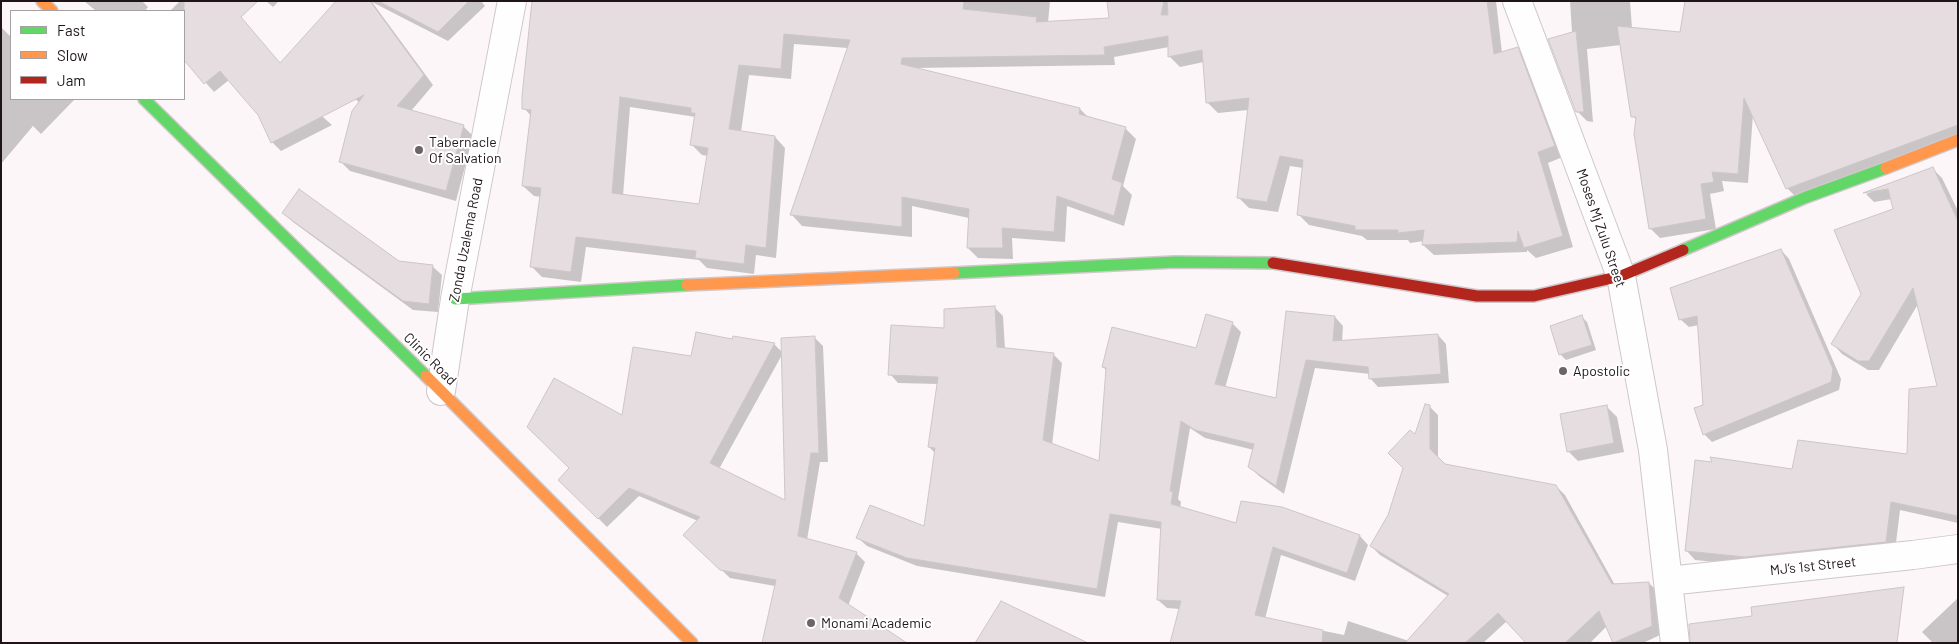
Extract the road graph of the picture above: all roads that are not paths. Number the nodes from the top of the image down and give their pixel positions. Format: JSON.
{"nodes":[{"id":1,"x":42,"y":1,"type":"edge"},
{"id":2,"x":512,"y":1,"type":"edge"},
{"id":3,"x":1517,"y":1,"type":"edge"},
{"id":4,"x":51,"y":10,"type":"edge"},
{"id":5,"x":145,"y":100,"type":"edge"},
{"id":6,"x":1958,"y":140,"type":"edge"},
{"id":7,"x":1621,"y":276,"type":"junction"},
{"id":8,"x":454,"y":299,"type":"junction"},
{"id":9,"x":441,"y":391,"type":"junction"},
{"id":10,"x":1958,"y":549,"type":"edge"},
{"id":11,"x":1668,"y":581,"type":"junction"},
{"id":12,"x":692,"y":643,"type":"edge"},
{"id":13,"x":1675,"y":643,"type":"edge"}],
"edges":[{"from":1,"to":4,"type":"street"},
{"from":2,"to":8,"type":"street","name":"Zonda Uzalema Road"},
{"from":3,"to":7,"type":"street","name":"Moses Mj Zulu Street"},
{"from":5,"to":9,"type":"street","name":"Clinic Road"},
{"from":6,"to":7,"type":"street"},
{"from":7,"to":8,"type":"street"},
{"from":7,"to":11,"type":"street","name":"Moses Mj Zulu Street"},
{"from":8,"to":9,"type":"street","name":"Zonda Uzalema Road"},
{"from":9,"to":12,"type":"street","name":"Clinic Road"},
{"from":10,"to":11,"type":"street","name":"MJ’s 1st Street"},
{"from":11,"to":13,"type":"street","name":"Moses Mj Zulu Street"}]}
